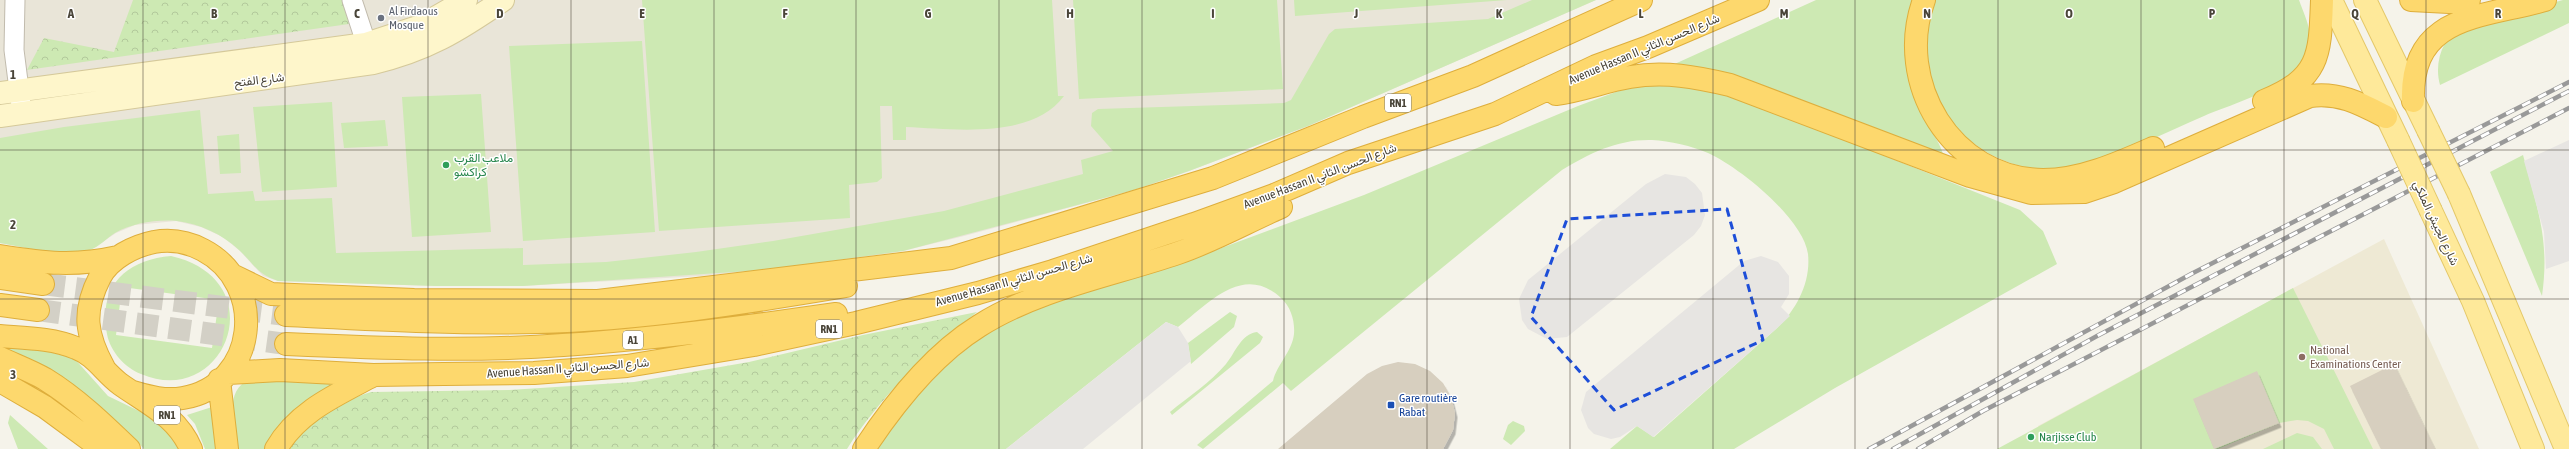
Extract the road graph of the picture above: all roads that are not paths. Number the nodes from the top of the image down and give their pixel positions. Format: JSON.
{"nodes":[{"id":1,"x":15,"y":0,"type":"edge"},
{"id":2,"x":352,"y":0,"type":"edge"},
{"id":3,"x":466,"y":0,"type":"edge"},
{"id":4,"x":503,"y":0,"type":"edge"},
{"id":5,"x":1641,"y":0,"type":"edge"},
{"id":6,"x":1758,"y":0,"type":"edge"},
{"id":7,"x":1924,"y":0,"type":"edge"},
{"id":8,"x":2322,"y":0,"type":"edge"},
{"id":9,"x":2331,"y":0,"type":"edge"},
{"id":10,"x":2365,"y":0,"type":"edge"},
{"id":11,"x":2411,"y":0,"type":"edge"},
{"id":12,"x":2469,"y":0,"type":"edge"},
{"id":13,"x":2545,"y":0,"type":"edge"},
{"id":14,"x":7,"y":50,"type":"edge"},
{"id":15,"x":369,"y":54,"type":"junction"},
{"id":16,"x":9,"y":92,"type":"edge"},
{"id":17,"x":1535,"y":96,"type":"junction"},
{"id":18,"x":2413,"y":101,"type":"junction"},
{"id":19,"x":22,"y":113,"type":"junction"},
{"id":20,"x":0,"y":116,"type":"edge"},
{"id":21,"x":2386,"y":117,"type":"junction"},
{"id":22,"x":1405,"y":144,"type":"junction"},
{"id":23,"x":0,"y":256,"type":"edge"},
{"id":24,"x":118,"y":257,"type":"junction"},
{"id":25,"x":951,"y":258,"type":"junction"},
{"id":26,"x":234,"y":276,"type":"junction"},
{"id":27,"x":0,"y":278,"type":"edge"},
{"id":28,"x":43,"y":284,"type":"tunnel mouth"},
{"id":29,"x":978,"y":293,"type":"junction"},
{"id":30,"x":0,"y":305,"type":"edge"},
{"id":31,"x":38,"y":310,"type":"tunnel mouth"},
{"id":32,"x":286,"y":315,"type":"tunnel mouth"},
{"id":33,"x":0,"y":336,"type":"edge"},
{"id":34,"x":286,"y":344,"type":"tunnel mouth"},
{"id":35,"x":0,"y":358,"type":"edge"},
{"id":36,"x":104,"y":368,"type":"junction"},
{"id":37,"x":373,"y":375,"type":"junction"},
{"id":38,"x":223,"y":376,"type":"junction"},
{"id":39,"x":0,"y":381,"type":"edge"},
{"id":40,"x":133,"y":392,"type":"junction"},
{"id":41,"x":102,"y":449,"type":"edge"},
{"id":42,"x":128,"y":449,"type":"edge"},
{"id":43,"x":191,"y":449,"type":"edge"},
{"id":44,"x":227,"y":449,"type":"edge"},
{"id":45,"x":276,"y":449,"type":"edge"},
{"id":46,"x":864,"y":449,"type":"edge"},
{"id":47,"x":2533,"y":449,"type":"edge"},
{"id":48,"x":2566,"y":449,"type":"edge"}],
"edges":[{"from":1,"to":14,"type":"street"},
{"from":2,"to":15,"type":"street"},
{"from":3,"to":15,"type":"street","name":"شارع الفتح"},
{"from":4,"to":15,"type":"street","name":"شارع الفتح"},
{"from":5,"to":25,"type":"highway","number":"RN1"},
{"from":6,"to":17,"type":"highway","name":"Avenue Hassan II شارع الحسن الثاني","number":"RN1"},
{"from":7,"to":8,"type":"highway"},
{"from":9,"to":21,"type":"main road","name":"شارع الجيش الملكي"},
{"from":10,"to":18,"type":"main road"},
{"from":11,"to":12,"type":"highway"},
{"from":13,"to":18,"type":"highway"},
{"from":14,"to":16,"type":"street"},
{"from":15,"to":16,"type":"street","name":"شارع الفتح"},
{"from":15,"to":19,"type":"street","name":"شارع الفتح"},
{"from":16,"to":19,"type":"street"},
{"from":17,"to":21,"type":"highway"},
{"from":17,"to":22,"type":"highway","name":"Avenue Hassan II شارع الحسن الثاني","number":"RN1"},
{"from":18,"to":48,"type":"main road","bridge":true},
{"from":19,"to":20,"type":"street","name":"شارع الفتح"},
{"from":21,"to":47,"type":"main road","name":"شارع الجيش الملكي","bridge":true},
{"from":22,"to":29,"type":"highway","name":"Avenue Hassan II شارع الحسن الثاني","number":"RN1"},
{"from":22,"to":46,"type":"highway","number":"RN1"},
{"from":23,"to":24,"type":"highway"},
{"from":24,"to":26,"type":"highway"},
{"from":24,"to":36,"type":"highway"},
{"from":25,"to":26,"type":"highway","number":"RN1"},
{"from":25,"to":32,"type":"highway","number":"A1"},
{"from":26,"to":38,"type":"highway"},
{"from":27,"to":28,"type":"highway"},
{"from":29,"to":34,"type":"highway","number":"A1"},
{"from":29,"to":37,"type":"highway","name":"Avenue Hassan II شارع الحسن الثاني","number":"RN1"},
{"from":30,"to":31,"type":"highway"},
{"from":33,"to":36,"type":"highway"},
{"from":35,"to":42,"type":"highway"},
{"from":36,"to":40,"type":"highway"},
{"from":37,"to":38,"type":"highway","name":"Avenue Hassan II شارع الحسن الثاني","number":"RN1"},
{"from":37,"to":45,"type":"highway"},
{"from":38,"to":40,"type":"highway"},
{"from":38,"to":44,"type":"highway"},
{"from":39,"to":41,"type":"highway"},
{"from":40,"to":43,"type":"highway","number":"RN1"}]}
